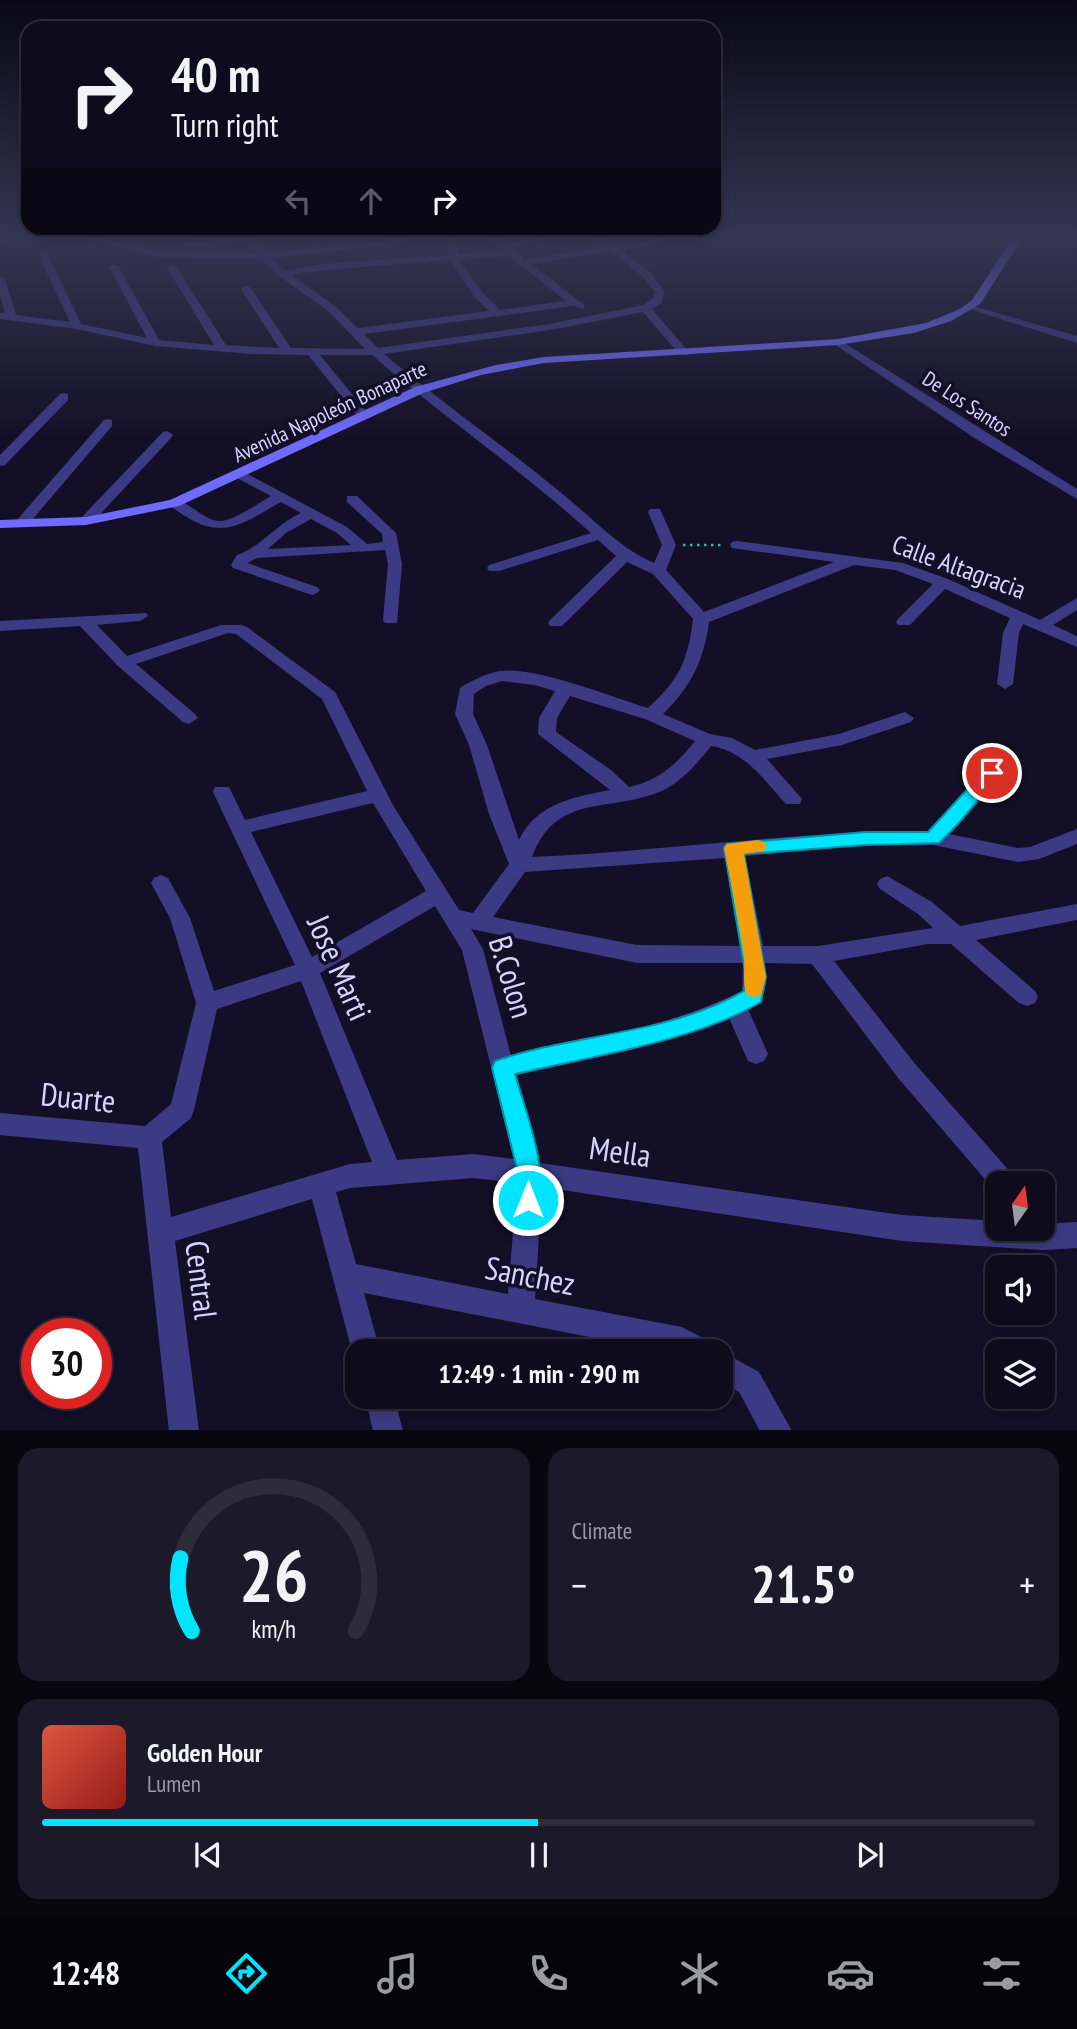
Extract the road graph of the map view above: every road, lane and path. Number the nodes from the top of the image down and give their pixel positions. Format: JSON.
{"nodes":[{"id":1,"x":67,"y":306,"type":"edge"},
{"id":2,"x":135,"y":306,"type":"edge"},
{"id":3,"x":196,"y":306,"type":"edge"},
{"id":4,"x":257,"y":306,"type":"edge"},
{"id":5,"x":327,"y":306,"type":"edge"},
{"id":6,"x":490,"y":306,"type":"edge"},
{"id":7,"x":555,"y":306,"type":"edge"},
{"id":8,"x":579,"y":306,"type":"edge"},
{"id":9,"x":650,"y":306,"type":"edge"},
{"id":10,"x":970,"y":306,"type":"joint"},
{"id":11,"x":646,"y":308,"type":"junction"},
{"id":12,"x":498,"y":314,"type":"junction"},
{"id":13,"x":6,"y":316,"type":"edge"},
{"id":14,"x":599,"y":317,"type":"junction"},
{"id":15,"x":77,"y":326,"type":"junction"},
{"id":16,"x":356,"y":332,"type":"junction"},
{"id":17,"x":1077,"y":340,"type":"edge"},
{"id":18,"x":155,"y":342,"type":"junction"},
{"id":19,"x":838,"y":342,"type":"junction"},
{"id":20,"x":222,"y":348,"type":"junction"},
{"id":21,"x":252,"y":351,"type":"junction"},
{"id":22,"x":287,"y":351,"type":"junction"},
{"id":23,"x":312,"y":352,"type":"junction"},
{"id":24,"x":375,"y":352,"type":"junction"},
{"id":25,"x":684,"y":353,"type":"junction"},
{"id":26,"x":256,"y":368,"type":"dead end"},
{"id":27,"x":418,"y":390,"type":"junction"},
{"id":28,"x":64,"y":397,"type":"dead end"},
{"id":29,"x":364,"y":416,"type":"junction"},
{"id":30,"x":108,"y":423,"type":"dead end"},
{"id":31,"x":167,"y":435,"type":"dead end"},
{"id":32,"x":0,"y":462,"type":"edge"},
{"id":33,"x":240,"y":474,"type":"junction"},
{"id":34,"x":1077,"y":495,"type":"edge"},
{"id":35,"x":280,"y":497,"type":"junction"},
{"id":36,"x":352,"y":499,"type":"dead end"},
{"id":37,"x":174,"y":503,"type":"junction"},
{"id":38,"x":655,"y":512,"type":"dead end"},
{"id":39,"x":311,"y":514,"type":"junction"},
{"id":40,"x":86,"y":521,"type":"junction"},
{"id":41,"x":0,"y":524,"type":"edge"},
{"id":42,"x":21,"y":524,"type":"junction"},
{"id":43,"x":599,"y":535,"type":"junction"},
{"id":44,"x":391,"y":545,"type":"junction"},
{"id":45,"x":668,"y":545,"type":"junction"},
{"id":46,"x":737,"y":545,"type":"joint"},
{"id":47,"x":364,"y":549,"type":"junction"},
{"id":48,"x":256,"y":554,"type":"junction"},
{"id":49,"x":625,"y":556,"type":"junction"},
{"id":50,"x":856,"y":559,"type":"junction"},
{"id":51,"x":494,"y":568,"type":"dead end"},
{"id":52,"x":658,"y":572,"type":"junction"},
{"id":53,"x":943,"y":582,"type":"junction"},
{"id":54,"x":313,"y":590,"type":"dead end"},
{"id":55,"x":1077,"y":603,"type":"edge"},
{"id":56,"x":1019,"y":615,"type":"junction"},
{"id":57,"x":140,"y":616,"type":"dead end"},
{"id":58,"x":391,"y":620,"type":"dead end"},
{"id":59,"x":701,"y":620,"type":"junction"},
{"id":60,"x":84,"y":621,"type":"junction"},
{"id":61,"x":904,"y":622,"type":"dead end"},
{"id":62,"x":556,"y":623,"type":"dead end"},
{"id":63,"x":1043,"y":625,"type":"junction"},
{"id":64,"x":0,"y":626,"type":"edge"},
{"id":65,"x":1077,"y":642,"type":"edge"},
{"id":66,"x":124,"y":662,"type":"junction"},
{"id":67,"x":1005,"y":684,"type":"dead end"},
{"id":68,"x":565,"y":689,"type":"junction"},
{"id":69,"x":651,"y":715,"type":"junction"},
{"id":70,"x":189,"y":718,"type":"dead end"},
{"id":71,"x":905,"y":718,"type":"dead end"},
{"id":72,"x":706,"y":739,"type":"junction"},
{"id":73,"x":753,"y":756,"type":"junction"},
{"id":74,"x":1003,"y":759,"type":"dead end"},
{"id":75,"x":222,"y":792,"type":"dead end"},
{"id":76,"x":625,"y":794,"type":"junction"},
{"id":77,"x":793,"y":799,"type":"dead end"},
{"id":78,"x":381,"y":802,"type":"junction"},
{"id":79,"x":239,"y":828,"type":"junction"},
{"id":80,"x":1077,"y":836,"type":"edge"},
{"id":81,"x":933,"y":838,"type":"junction"},
{"id":82,"x":733,"y":848,"type":"junction"},
{"id":83,"x":519,"y":865,"type":"junction"},
{"id":84,"x":161,"y":883,"type":"dead end"},
{"id":85,"x":887,"y":884,"type":"dead end"},
{"id":86,"x":438,"y":894,"type":"junction"},
{"id":87,"x":1077,"y":912,"type":"edge"},
{"id":88,"x":452,"y":917,"type":"junction"},
{"id":89,"x":478,"y":922,"type":"junction"},
{"id":90,"x":958,"y":935,"type":"junction"},
{"id":91,"x":753,"y":954,"type":"junction"},
{"id":92,"x":818,"y":954,"type":"junction"},
{"id":93,"x":309,"y":970,"type":"junction"},
{"id":94,"x":1027,"y":997,"type":"dead end"},
{"id":95,"x":207,"y":1003,"type":"junction"},
{"id":96,"x":735,"y":1006,"type":"junction"},
{"id":97,"x":756,"y":1055,"type":"dead end"},
{"id":98,"x":503,"y":1068,"type":"junction"},
{"id":99,"x":0,"y":1124,"type":"edge"},
{"id":100,"x":149,"y":1138,"type":"junction"},
{"id":101,"x":993,"y":1171,"type":"edge"},
{"id":102,"x":389,"y":1173,"type":"junction"},
{"id":103,"x":530,"y":1173,"type":"junction"},
{"id":104,"x":321,"y":1185,"type":"junction"},
{"id":105,"x":985,"y":1231,"type":"edge"},
{"id":106,"x":159,"y":1233,"type":"junction"},
{"id":107,"x":1055,"y":1234,"type":"edge"},
{"id":108,"x":1077,"y":1235,"type":"edge"},
{"id":109,"x":346,"y":1276,"type":"junction"},
{"id":110,"x":521,"y":1309,"type":"junction"},
{"id":111,"x":363,"y":1339,"type":"edge"},
{"id":112,"x":672,"y":1339,"type":"edge"},
{"id":113,"x":733,"y":1372,"type":"edge"},
{"id":114,"x":382,"y":1409,"type":"edge"},
{"id":115,"x":184,"y":1430,"type":"edge"},
{"id":116,"x":388,"y":1430,"type":"edge"},
{"id":117,"x":777,"y":1430,"type":"edge"}],
"edges":[{"from":1,"to":15,"type":"street"},
{"from":2,"to":18,"type":"street"},
{"from":3,"to":20,"type":"street"},
{"from":4,"to":22,"type":"street"},
{"from":5,"to":16,"type":"street"},
{"from":6,"to":12,"type":"street"},
{"from":7,"to":12,"type":"street"},
{"from":8,"to":14,"type":"street"},
{"from":9,"to":11,"type":"street"},
{"from":10,"to":17,"type":"street"},
{"from":10,"to":19,"type":"main road","name":"Avenida Napoleón Bonaparte"},
{"from":11,"to":14,"type":"street"},
{"from":11,"to":25,"type":"street"},
{"from":12,"to":16,"type":"street"},
{"from":13,"to":15,"type":"street"},
{"from":14,"to":24,"type":"street"},
{"from":15,"to":18,"type":"street"},
{"from":16,"to":24,"type":"street"},
{"from":18,"to":20,"type":"street"},
{"from":19,"to":25,"type":"main road","name":"Avenida Napoleón Bonaparte"},
{"from":19,"to":34,"type":"street","name":"De Los Santos"},
{"from":20,"to":21,"type":"street"},
{"from":21,"to":22,"type":"street"},
{"from":21,"to":26,"type":"street"},
{"from":22,"to":23,"type":"street"},
{"from":23,"to":24,"type":"street"},
{"from":23,"to":29,"type":"street"},
{"from":24,"to":27,"type":"street"},
{"from":25,"to":27,"type":"main road","name":"Avenida Napoleón Bonaparte"},
{"from":27,"to":29,"type":"main road","name":"Avenida Napoleón Bonaparte"},
{"from":27,"to":43,"type":"street"},
{"from":28,"to":32,"type":"street"},
{"from":29,"to":33,"type":"main road","name":"Avenida Napoleón Bonaparte"},
{"from":30,"to":42,"type":"street"},
{"from":31,"to":40,"type":"street"},
{"from":33,"to":35,"type":"street"},
{"from":33,"to":37,"type":"main road","name":"Avenida Napoleón Bonaparte"},
{"from":35,"to":37,"type":"street"},
{"from":35,"to":39,"type":"street"},
{"from":36,"to":44,"type":"street"},
{"from":37,"to":40,"type":"main road","name":"Avenida Napoleón Bonaparte"},
{"from":38,"to":45,"type":"street"},
{"from":39,"to":47,"type":"street"},
{"from":39,"to":48,"type":"street"},
{"from":40,"to":42,"type":"main road","name":"Avenida Napoleón Bonaparte"},
{"from":41,"to":42,"type":"main road","name":"Avenida Napoleón Bonaparte"},
{"from":43,"to":49,"type":"street"},
{"from":43,"to":51,"type":"street"},
{"from":44,"to":47,"type":"street"},
{"from":44,"to":58,"type":"street"},
{"from":45,"to":46,"type":"path"},
{"from":45,"to":52,"type":"street"},
{"from":46,"to":50,"type":"street","name":"Calle Altagracia"},
{"from":47,"to":48,"type":"street"},
{"from":48,"to":54,"type":"street"},
{"from":49,"to":52,"type":"street"},
{"from":49,"to":62,"type":"street"},
{"from":50,"to":53,"type":"street","name":"Calle Altagracia"},
{"from":50,"to":59,"type":"street"},
{"from":52,"to":59,"type":"street"},
{"from":53,"to":56,"type":"street","name":"Calle Altagracia"},
{"from":53,"to":61,"type":"street"},
{"from":55,"to":63,"type":"street"},
{"from":56,"to":63,"type":"street","name":"Calle Altagracia"},
{"from":56,"to":67,"type":"street"},
{"from":57,"to":60,"type":"street"},
{"from":59,"to":69,"type":"street"},
{"from":60,"to":64,"type":"street"},
{"from":60,"to":66,"type":"street"},
{"from":63,"to":65,"type":"street","name":"Calle Altagracia"},
{"from":66,"to":70,"type":"street"},
{"from":66,"to":78,"type":"street","name":"B.Colon"},
{"from":68,"to":69,"type":"street"},
{"from":68,"to":76,"type":"street"},
{"from":68,"to":83,"type":"street"},
{"from":69,"to":72,"type":"street"},
{"from":71,"to":73,"type":"street"},
{"from":72,"to":73,"type":"street"},
{"from":72,"to":76,"type":"street"},
{"from":73,"to":77,"type":"street"},
{"from":74,"to":81,"type":"street"},
{"from":75,"to":79,"type":"street","name":"Jose Marti"},
{"from":76,"to":83,"type":"street"},
{"from":78,"to":79,"type":"street"},
{"from":78,"to":86,"type":"street","name":"B.Colon"},
{"from":79,"to":93,"type":"street","name":"Jose Marti"},
{"from":80,"to":81,"type":"street"},
{"from":81,"to":82,"type":"street"},
{"from":82,"to":83,"type":"street"},
{"from":82,"to":91,"type":"street"},
{"from":83,"to":89,"type":"street"},
{"from":84,"to":95,"type":"street"},
{"from":85,"to":90,"type":"street"},
{"from":86,"to":88,"type":"street","name":"B.Colon"},
{"from":86,"to":93,"type":"street"},
{"from":87,"to":90,"type":"street"},
{"from":88,"to":89,"type":"street"},
{"from":88,"to":98,"type":"street","name":"B.Colon"},
{"from":89,"to":91,"type":"street"},
{"from":90,"to":92,"type":"street"},
{"from":90,"to":94,"type":"street"},
{"from":91,"to":92,"type":"street"},
{"from":91,"to":96,"type":"street"},
{"from":92,"to":101,"type":"street"},
{"from":93,"to":95,"type":"street"},
{"from":93,"to":102,"type":"street","name":"Jose Marti"},
{"from":95,"to":100,"type":"street"},
{"from":96,"to":97,"type":"street"},
{"from":96,"to":98,"type":"street"},
{"from":98,"to":103,"type":"street","name":"B.Colon"},
{"from":99,"to":100,"type":"street","name":"Duarte"},
{"from":100,"to":106,"type":"street","name":"Central"},
{"from":102,"to":103,"type":"street","name":"Mella"},
{"from":102,"to":104,"type":"street","name":"Mella"},
{"from":103,"to":105,"type":"street","name":"Mella"},
{"from":103,"to":110,"type":"street","name":"B.Colon"},
{"from":104,"to":106,"type":"street","name":"Mella"},
{"from":104,"to":109,"type":"street"},
{"from":106,"to":115,"type":"street","name":"Central"},
{"from":107,"to":108,"type":"street","name":"Mella"},
{"from":109,"to":110,"type":"street","name":"Sanchez"},
{"from":109,"to":111,"type":"street"},
{"from":110,"to":112,"type":"street","name":"Sanchez"},
{"from":113,"to":117,"type":"street"},
{"from":114,"to":116,"type":"street"}]}
